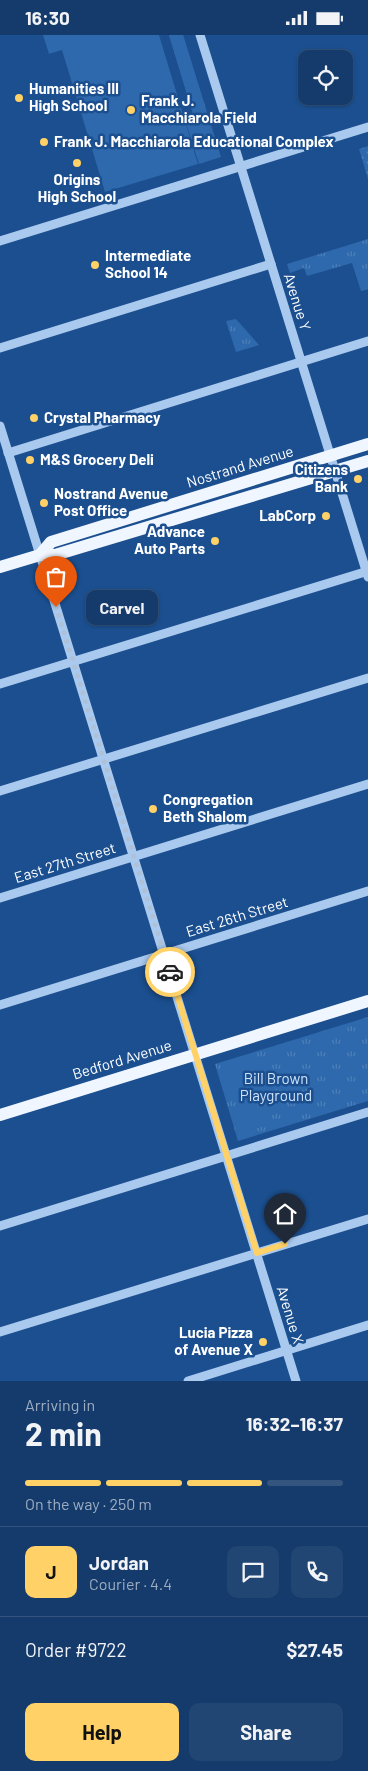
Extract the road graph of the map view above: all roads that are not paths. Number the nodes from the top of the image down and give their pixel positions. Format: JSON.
{"nodes":[{"id":1,"x":200,"y":35,"type":"edge"},
{"id":2,"x":368,"y":127,"type":"edge"},
{"id":3,"x":240,"y":166,"type":"junction"},
{"id":4,"x":0,"y":241,"type":"edge"},
{"id":5,"x":271,"y":264,"type":"junction"},
{"id":6,"x":368,"y":341,"type":"edge"},
{"id":7,"x":0,"y":349,"type":"edge"},
{"id":8,"x":301,"y":362,"type":"junction"},
{"id":9,"x":0,"y":426,"type":"edge"},
{"id":10,"x":368,"y":443,"type":"edge"},
{"id":11,"x":8,"y":453,"type":"junction"},
{"id":12,"x":330,"y":455,"type":"junction"},
{"id":13,"x":368,"y":461,"type":"edge"},
{"id":14,"x":335,"y":472,"type":"junction"},
{"id":15,"x":40,"y":555,"type":"junction"},
{"id":16,"x":0,"y":567,"type":"edge"},
{"id":17,"x":367,"y":573,"type":"edge"},
{"id":18,"x":73,"y":662,"type":"junction"},
{"id":19,"x":368,"y":678,"type":"edge"},
{"id":20,"x":0,"y":684,"type":"edge"},
{"id":21,"x":103,"y":759,"type":"junction"},
{"id":22,"x":368,"y":784,"type":"edge"},
{"id":23,"x":0,"y":791,"type":"edge"},
{"id":24,"x":134,"y":857,"type":"junction"},
{"id":25,"x":368,"y":891,"type":"edge"},
{"id":26,"x":0,"y":898,"type":"edge"},
{"id":27,"x":164,"y":955,"type":"junction"},
{"id":28,"x":368,"y":1001,"type":"edge"},
{"id":29,"x":0,"y":1005,"type":"edge"},
{"id":30,"x":195,"y":1055,"type":"junction"},
{"id":31,"x":368,"y":1112,"type":"edge"},
{"id":32,"x":0,"y":1115,"type":"edge"},
{"id":33,"x":227,"y":1156,"type":"junction"},
{"id":34,"x":368,"y":1219,"type":"edge"},
{"id":35,"x":0,"y":1226,"type":"edge"},
{"id":36,"x":257,"y":1253,"type":"junction"},
{"id":37,"x":368,"y":1325,"type":"edge"},
{"id":38,"x":0,"y":1332,"type":"edge"},
{"id":39,"x":287,"y":1350,"type":"junction"},
{"id":40,"x":188,"y":1381,"type":"edge"},
{"id":41,"x":296,"y":1381,"type":"edge"}],
"edges":[{"from":1,"to":3,"type":"street","name":"Avenue Y"},
{"from":2,"to":3,"type":"street"},
{"from":3,"to":4,"type":"street"},
{"from":3,"to":5,"type":"street","name":"Avenue Y"},
{"from":5,"to":7,"type":"street"},
{"from":5,"to":8,"type":"street","name":"Avenue Y"},
{"from":6,"to":8,"type":"street"},
{"from":8,"to":11,"type":"street"},
{"from":8,"to":12,"type":"street","name":"Avenue Y"},
{"from":9,"to":11,"type":"street","name":"Avenue X"},
{"from":10,"to":12,"type":"main road","name":"Nostrand Avenue"},
{"from":11,"to":15,"type":"street","name":"Avenue X"},
{"from":12,"to":14,"type":"street","name":"Avenue Y"},
{"from":12,"to":15,"type":"main road","name":"Nostrand Avenue"},
{"from":13,"to":14,"type":"main road","name":"Nostrand Avenue"},
{"from":14,"to":15,"type":"main road","name":"Nostrand Avenue"},
{"from":14,"to":17,"type":"street","name":"Avenue Y"},
{"from":15,"to":16,"type":"main road","name":"Nostrand Avenue"},
{"from":15,"to":18,"type":"street","name":"Avenue X"},
{"from":17,"to":18,"type":"street"},
{"from":18,"to":20,"type":"street"},
{"from":18,"to":21,"type":"street","name":"Avenue X"},
{"from":19,"to":21,"type":"street"},
{"from":21,"to":23,"type":"street"},
{"from":21,"to":24,"type":"street","name":"Avenue X"},
{"from":22,"to":24,"type":"street","name":"East 27th Street"},
{"from":24,"to":26,"type":"street","name":"East 27th Street"},
{"from":24,"to":27,"type":"street","name":"Avenue X"},
{"from":25,"to":27,"type":"street","name":"East 26th Street"},
{"from":27,"to":29,"type":"street","name":"East 26th Street"},
{"from":27,"to":30,"type":"street","name":"Avenue X"},
{"from":28,"to":30,"type":"main road","name":"Bedford Avenue"},
{"from":30,"to":32,"type":"main road","name":"Bedford Avenue"},
{"from":30,"to":33,"type":"street","name":"Avenue X"},
{"from":31,"to":33,"type":"street"},
{"from":33,"to":35,"type":"street"},
{"from":33,"to":36,"type":"street","name":"Avenue X"},
{"from":34,"to":36,"type":"street"},
{"from":36,"to":38,"type":"street"},
{"from":36,"to":39,"type":"street","name":"Avenue X"},
{"from":37,"to":39,"type":"street"},
{"from":39,"to":40,"type":"street"},
{"from":39,"to":41,"type":"street","name":"Avenue X"}]}
